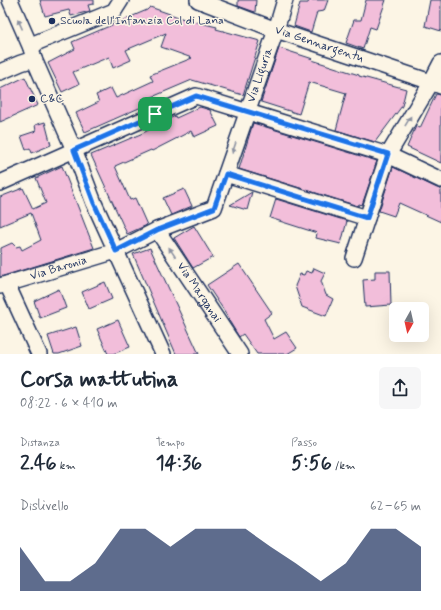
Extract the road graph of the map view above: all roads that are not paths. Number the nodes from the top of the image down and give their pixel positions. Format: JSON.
{"nodes":[{"id":1,"x":5,"y":0,"type":"edge"},
{"id":2,"x":10,"y":0,"type":"edge"},
{"id":3,"x":122,"y":0,"type":"edge"},
{"id":4,"x":284,"y":0,"type":"edge"},
{"id":5,"x":202,"y":1,"type":"edge"},
{"id":6,"x":0,"y":2,"type":"edge"},
{"id":7,"x":276,"y":30,"type":"junction"},
{"id":8,"x":32,"y":53,"type":"junction"},
{"id":9,"x":441,"y":63,"type":"edge"},
{"id":10,"x":0,"y":72,"type":"edge"},
{"id":11,"x":436,"y":84,"type":"edge"},
{"id":12,"x":247,"y":112,"type":"junction"},
{"id":13,"x":74,"y":150,"type":"junction"},
{"id":14,"x":388,"y":154,"type":"junction"},
{"id":15,"x":226,"y":174,"type":"junction"},
{"id":16,"x":441,"y":180,"type":"edge"},
{"id":17,"x":0,"y":183,"type":"edge"},
{"id":18,"x":367,"y":218,"type":"junction"},
{"id":19,"x":157,"y":230,"type":"junction"},
{"id":20,"x":116,"y":251,"type":"junction"},
{"id":21,"x":354,"y":258,"type":"dead end"},
{"id":22,"x":3,"y":285,"type":"edge"},
{"id":23,"x":39,"y":354,"type":"edge"},
{"id":24,"x":163,"y":354,"type":"edge"},
{"id":25,"x":240,"y":354,"type":"edge"}],
"edges":[{"from":1,"to":6,"type":"street"},
{"from":8,"to":2,"type":"street","one_way":true},
{"from":3,"to":8,"type":"street"},
{"from":4,"to":7,"type":"street","name":"Via Liguria"},
{"from":5,"to":7,"type":"street","name":"Via Gennargentu"},
{"from":7,"to":11,"type":"street","name":"Via Gennargentu"},
{"from":7,"to":12,"type":"street","name":"Via Liguria"},
{"from":8,"to":10,"type":"street"},
{"from":8,"to":13,"type":"street"},
{"from":9,"to":11,"type":"street"},
{"from":14,"to":11,"type":"street","one_way":true},
{"from":12,"to":13,"type":"street"},
{"from":12,"to":14,"type":"street"},
{"from":12,"to":15,"type":"street","name":"Via Liguria","one_way":true},
{"from":13,"to":17,"type":"street"},
{"from":13,"to":20,"type":"street"},
{"from":14,"to":16,"type":"street"},
{"from":14,"to":18,"type":"street"},
{"from":15,"to":18,"type":"street"},
{"from":15,"to":19,"type":"street","name":"Via Liguria"},
{"from":18,"to":21,"type":"street"},
{"from":19,"to":20,"type":"street","name":"Via Liguria"},
{"from":25,"to":19,"type":"street","name":"Via Marganai","one_way":true},
{"from":20,"to":22,"type":"street","name":"Via Baronia"},
{"from":20,"to":24,"type":"street"},
{"from":22,"to":23,"type":"street"}]}
